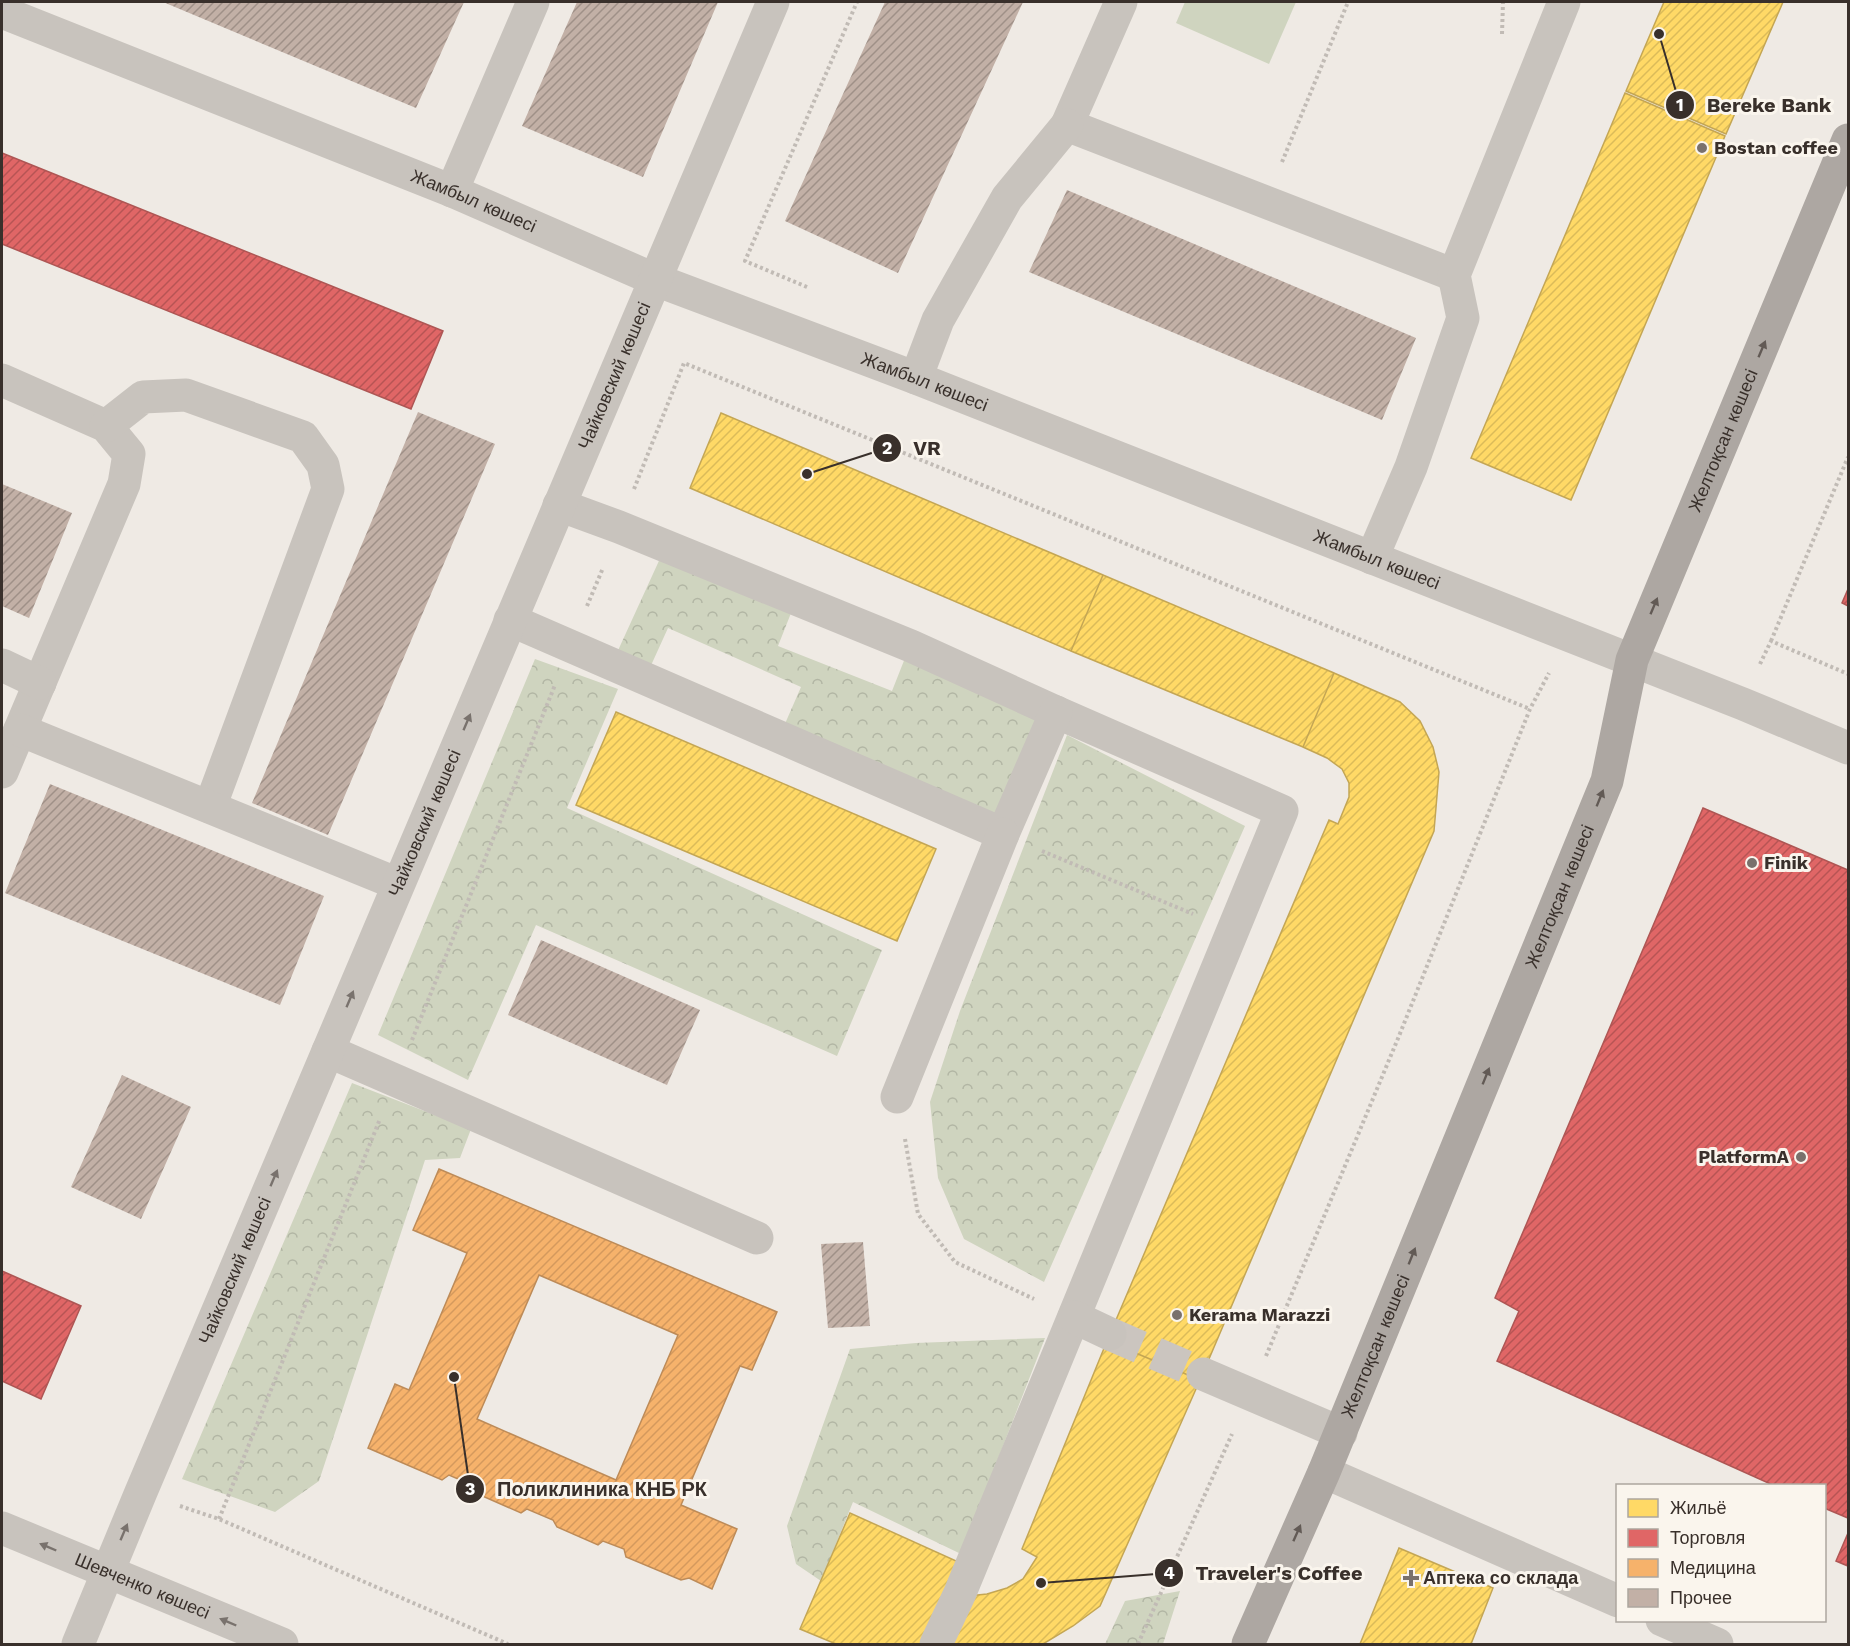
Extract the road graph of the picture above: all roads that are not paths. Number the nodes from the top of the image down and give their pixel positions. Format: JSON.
{"nodes":[{"id":1,"x":533,"y":2,"type":"edge"},
{"id":2,"x":773,"y":2,"type":"edge"},
{"id":3,"x":1121,"y":2,"type":"edge"},
{"id":4,"x":1564,"y":2,"type":"edge"},
{"id":5,"x":2,"y":12,"type":"edge"},
{"id":6,"x":1067,"y":125,"type":"junction"},
{"id":7,"x":1848,"y":140,"type":"edge"},
{"id":8,"x":452,"y":191,"type":"junction"},
{"id":9,"x":1454,"y":275,"type":"junction"},
{"id":10,"x":656,"y":280,"type":"junction"},
{"id":11,"x":916,"y":378,"type":"junction"},
{"id":12,"x":2,"y":380,"type":"edge"},
{"id":13,"x":106,"y":426,"type":"junction"},
{"id":14,"x":559,"y":505,"type":"junction"},
{"id":15,"x":1372,"y":558,"type":"junction"},
{"id":16,"x":510,"y":621,"type":"junction"},
{"id":17,"x":1632,"y":660,"type":"junction"},
{"id":18,"x":2,"y":665,"type":"edge"},
{"id":19,"x":40,"y":683,"type":"junction"},
{"id":20,"x":1056,"y":712,"type":"junction"},
{"id":21,"x":20,"y":730,"type":"junction"},
{"id":22,"x":1848,"y":748,"type":"edge"},
{"id":23,"x":2,"y":772,"type":"edge"},
{"id":24,"x":210,"y":807,"type":"junction"},
{"id":25,"x":1003,"y":834,"type":"junction"},
{"id":26,"x":398,"y":884,"type":"junction"},
{"id":27,"x":328,"y":1051,"type":"junction"},
{"id":28,"x":897,"y":1097,"type":"road end"},
{"id":29,"x":757,"y":1238,"type":"dead end"},
{"id":30,"x":1074,"y":1317,"type":"junction"},
{"id":31,"x":1110,"y":1334,"type":"tunnel mouth"},
{"id":32,"x":1203,"y":1374,"type":"tunnel mouth"},
{"id":33,"x":1341,"y":1433,"type":"junction"},
{"id":34,"x":1324,"y":1472,"type":"junction"},
{"id":35,"x":2,"y":1528,"type":"edge"},
{"id":36,"x":108,"y":1572,"type":"junction"},
{"id":37,"x":1616,"y":1601,"type":"edge"},
{"id":38,"x":1667,"y":1622,"type":"edge"},
{"id":39,"x":78,"y":1644,"type":"edge"},
{"id":40,"x":282,"y":1644,"type":"edge"},
{"id":41,"x":936,"y":1644,"type":"edge"},
{"id":42,"x":1248,"y":1644,"type":"edge"},
{"id":43,"x":1717,"y":1644,"type":"edge"}],
"edges":[{"from":1,"to":8,"type":"street"},
{"from":2,"to":10,"type":"street","name":"Чайковский көшесі"},
{"from":3,"to":6,"type":"street"},
{"from":4,"to":9,"type":"street"},
{"from":5,"to":8,"type":"street","name":"Жамбыл көшесі"},
{"from":6,"to":9,"type":"street"},
{"from":6,"to":11,"type":"street"},
{"from":17,"to":7,"type":"main road","name":"Желтоқсан көшесі","one_way":true},
{"from":8,"to":10,"type":"street","name":"Жамбыл көшесі"},
{"from":9,"to":15,"type":"street"},
{"from":10,"to":11,"type":"street","name":"Жамбыл көшесі"},
{"from":10,"to":14,"type":"street","name":"Чайковский көшесі"},
{"from":11,"to":15,"type":"street","name":"Жамбыл көшесі"},
{"from":12,"to":13,"type":"street"},
{"from":13,"to":19,"type":"street"},
{"from":13,"to":24,"type":"street"},
{"from":14,"to":16,"type":"street","name":"Чайковский көшесі"},
{"from":14,"to":20,"type":"street"},
{"from":15,"to":17,"type":"street","name":"Жамбыл көшесі"},
{"from":16,"to":25,"type":"street"},
{"from":26,"to":16,"type":"street","name":"Чайковский көшесі","one_way":true},
{"from":17,"to":22,"type":"street","name":"Жамбыл көшесі"},
{"from":33,"to":17,"type":"main road","name":"Желтоқсан көшесі","one_way":true},
{"from":18,"to":19,"type":"street"},
{"from":19,"to":21,"type":"street"},
{"from":20,"to":25,"type":"street"},
{"from":20,"to":30,"type":"street"},
{"from":21,"to":23,"type":"street"},
{"from":21,"to":24,"type":"street"},
{"from":24,"to":26,"type":"street"},
{"from":25,"to":28,"type":"street"},
{"from":27,"to":26,"type":"street","name":"Чайковский көшесі","one_way":true},
{"from":27,"to":29,"type":"street"},
{"from":36,"to":27,"type":"street","name":"Чайковский көшесі","one_way":true},
{"from":30,"to":31,"type":"street"},
{"from":30,"to":41,"type":"street"},
{"from":32,"to":33,"type":"street"},
{"from":33,"to":34,"type":"main road","name":"Желтоқсан көшесі"},
{"from":34,"to":37,"type":"street"},
{"from":42,"to":34,"type":"main road","name":"Желтоқсан көшесі","one_way":true},
{"from":36,"to":35,"type":"street","name":"Шевченко көшесі","one_way":true},
{"from":36,"to":39,"type":"street","name":"Чайковский көшесі"},
{"from":40,"to":36,"type":"street","name":"Шевченко көшесі","one_way":true},
{"from":38,"to":43,"type":"street"}]}
